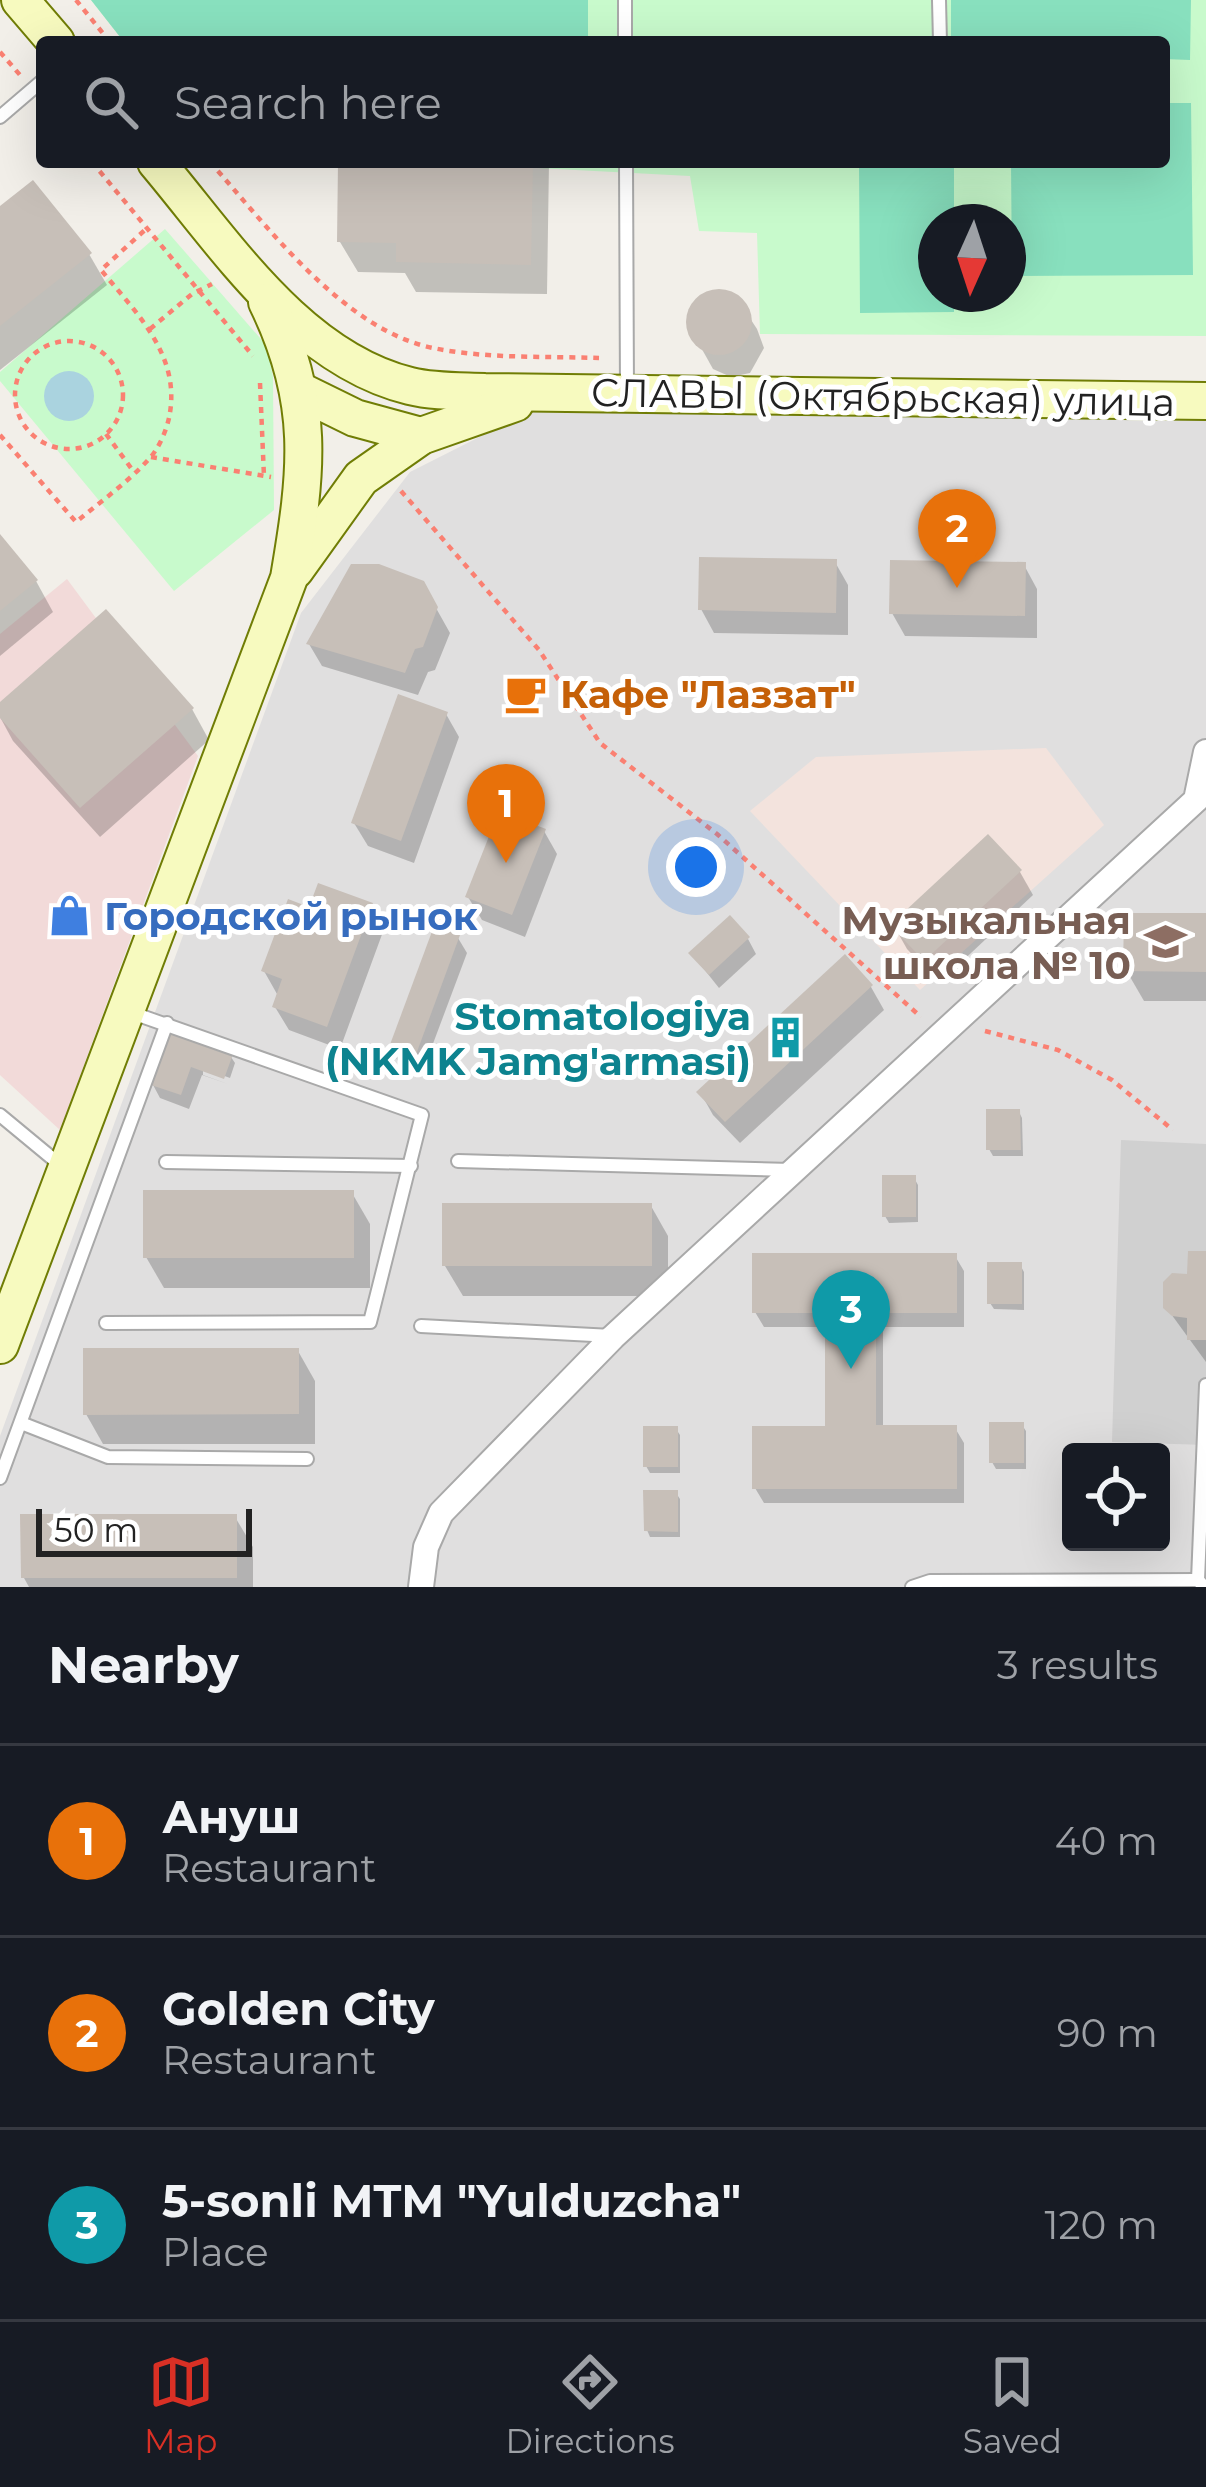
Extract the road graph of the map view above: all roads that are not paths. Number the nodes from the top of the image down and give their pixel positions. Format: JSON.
{"nodes":[{"id":1,"x":20,"y":0,"type":"edge"},
{"id":2,"x":625,"y":0,"type":"edge"},
{"id":3,"x":939,"y":0,"type":"edge"},
{"id":4,"x":51,"y":36,"type":"edge"},
{"id":5,"x":625,"y":36,"type":"edge"},
{"id":6,"x":940,"y":36,"type":"edge"},
{"id":7,"x":36,"y":86,"type":"edge"},
{"id":8,"x":0,"y":117,"type":"edge"},
{"id":9,"x":161,"y":168,"type":"edge"},
{"id":10,"x":626,"y":168,"type":"edge"},
{"id":11,"x":254,"y":278,"type":"junction"},
{"id":12,"x":334,"y":354,"type":"junction"},
{"id":13,"x":627,"y":376,"type":"junction"},
{"id":14,"x":410,"y":386,"type":"junction"},
{"id":15,"x":300,"y":391,"type":"junction"},
{"id":16,"x":560,"y":393,"type":"junction"},
{"id":17,"x":1206,"y":401,"type":"edge"},
{"id":18,"x":355,"y":418,"type":"junction"},
{"id":19,"x":421,"y":436,"type":"junction"},
{"id":20,"x":305,"y":468,"type":"junction"},
{"id":21,"x":357,"y":482,"type":"junction"},
{"id":22,"x":290,"y":578,"type":"junction"},
{"id":23,"x":1206,"y":752,"type":"edge"},
{"id":24,"x":126,"y":1011,"type":"junction"},
{"id":25,"x":166,"y":1023,"type":"junction"},
{"id":26,"x":0,"y":1115,"type":"edge"},
{"id":27,"x":458,"y":1161,"type":"dead end"},
{"id":28,"x":166,"y":1162,"type":"dead end"},
{"id":29,"x":410,"y":1166,"type":"junction"},
{"id":30,"x":67,"y":1170,"type":"junction"},
{"id":31,"x":793,"y":1170,"type":"junction"},
{"id":32,"x":106,"y":1324,"type":"dead end"},
{"id":33,"x":421,"y":1325,"type":"dead end"},
{"id":34,"x":613,"y":1336,"type":"junction"},
{"id":35,"x":1,"y":1338,"type":"edge"},
{"id":36,"x":1206,"y":1385,"type":"edge"},
{"id":37,"x":21,"y":1424,"type":"junction"},
{"id":38,"x":308,"y":1459,"type":"dead end"},
{"id":39,"x":0,"y":1478,"type":"edge"},
{"id":40,"x":1201,"y":1584,"type":"edge"},
{"id":41,"x":421,"y":1587,"type":"edge"},
{"id":42,"x":912,"y":1587,"type":"edge"}],
"edges":[{"from":1,"to":4,"type":"main road"},
{"from":2,"to":5,"type":"lane"},
{"from":3,"to":6,"type":"lane"},
{"from":7,"to":8,"type":"lane"},
{"from":9,"to":11,"type":"main road"},
{"from":10,"to":13,"type":"lane"},
{"from":11,"to":12,"type":"main road"},
{"from":11,"to":15,"type":"main road"},
{"from":12,"to":14,"type":"main road"},
{"from":12,"to":18,"type":"main road"},
{"from":13,"to":16,"type":"main road","name":"СЛАВЫ (Октябрьская) улица"},
{"from":13,"to":17,"type":"main road","name":"СЛАВЫ (Октябрьская) улица"},
{"from":14,"to":16,"type":"main road"},
{"from":14,"to":18,"type":"main road"},
{"from":15,"to":18,"type":"main road"},
{"from":15,"to":20,"type":"main road"},
{"from":16,"to":19,"type":"main road"},
{"from":18,"to":19,"type":"main road"},
{"from":18,"to":20,"type":"main road"},
{"from":18,"to":21,"type":"main road"},
{"from":19,"to":21,"type":"main road"},
{"from":20,"to":22,"type":"main road"},
{"from":21,"to":22,"type":"main road"},
{"from":22,"to":24,"type":"main road"},
{"from":23,"to":31,"type":"street"},
{"from":24,"to":25,"type":"lane"},
{"from":24,"to":30,"type":"main road"},
{"from":25,"to":29,"type":"lane"},
{"from":25,"to":37,"type":"lane"},
{"from":26,"to":30,"type":"lane"},
{"from":27,"to":31,"type":"lane"},
{"from":28,"to":29,"type":"lane"},
{"from":29,"to":32,"type":"lane"},
{"from":30,"to":35,"type":"main road"},
{"from":31,"to":34,"type":"street"},
{"from":33,"to":34,"type":"lane"},
{"from":34,"to":41,"type":"street"},
{"from":36,"to":40,"type":"lane"},
{"from":37,"to":38,"type":"lane"},
{"from":37,"to":39,"type":"lane"},
{"from":40,"to":42,"type":"lane"}]}
